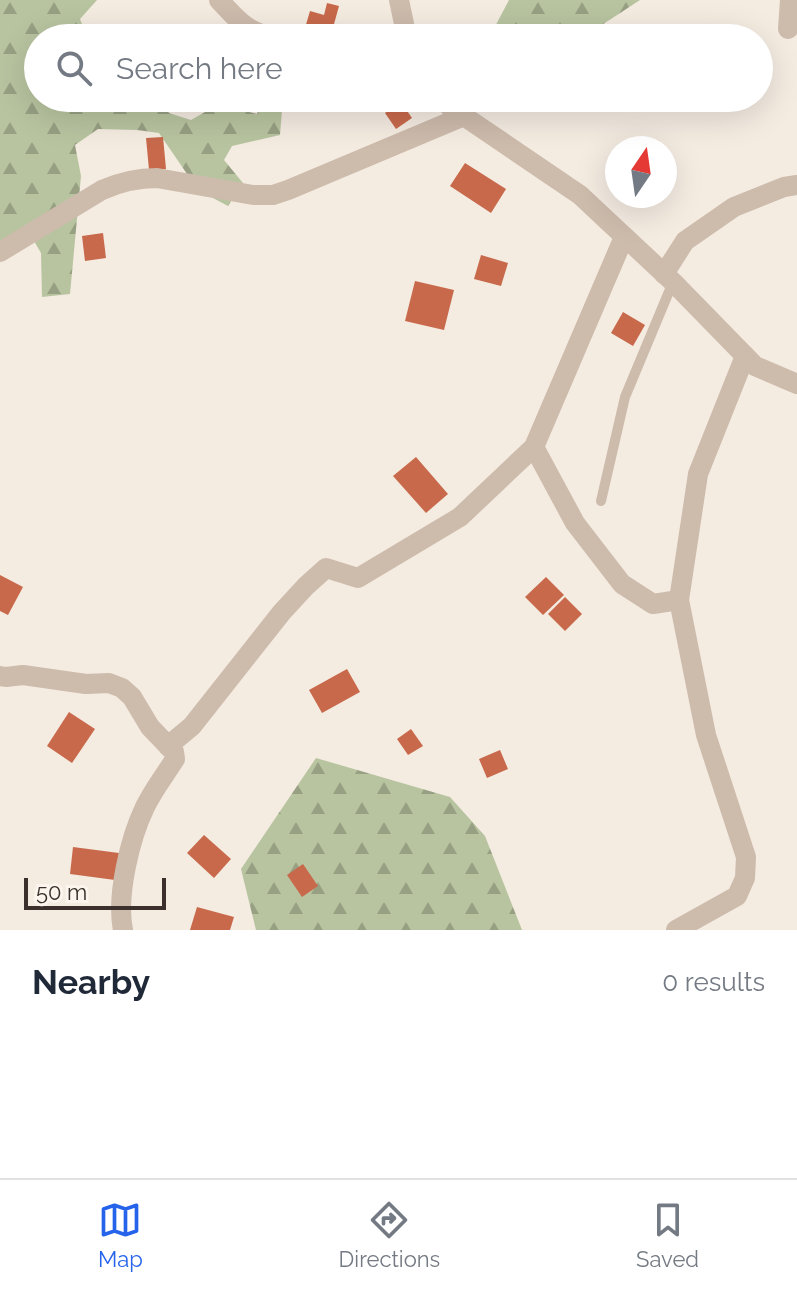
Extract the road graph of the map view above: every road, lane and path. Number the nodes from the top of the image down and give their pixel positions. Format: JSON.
{"nodes":[{"id":1,"x":219,"y":0,"type":"edge"},
{"id":2,"x":399,"y":0,"type":"edge"},
{"id":3,"x":790,"y":0,"type":"edge"},
{"id":4,"x":242,"y":24,"type":"edge"},
{"id":5,"x":404,"y":24,"type":"edge"},
{"id":6,"x":788,"y":29,"type":"dead end"},
{"id":7,"x":458,"y":112,"type":"edge"},
{"id":8,"x":464,"y":116,"type":"junction"},
{"id":9,"x":797,"y":185,"type":"edge"},
{"id":10,"x":624,"y":237,"type":"junction"},
{"id":11,"x":0,"y":252,"type":"edge"},
{"id":12,"x":668,"y":278,"type":"junction"},
{"id":13,"x":745,"y":356,"type":"junction"},
{"id":14,"x":797,"y":384,"type":"edge"},
{"id":15,"x":534,"y":447,"type":"junction"},
{"id":16,"x":601,"y":501,"type":"dead end"},
{"id":17,"x":679,"y":600,"type":"junction"},
{"id":18,"x":0,"y":676,"type":"edge"},
{"id":19,"x":168,"y":746,"type":"junction"},
{"id":20,"x":123,"y":930,"type":"edge"},
{"id":21,"x":676,"y":930,"type":"edge"}],
"edges":[{"from":1,"to":4,"type":"street"},
{"from":2,"to":5,"type":"street"},
{"from":3,"to":6,"type":"street"},
{"from":7,"to":8,"type":"street"},
{"from":8,"to":10,"type":"street"},
{"from":8,"to":11,"type":"street"},
{"from":9,"to":12,"type":"street"},
{"from":10,"to":12,"type":"street"},
{"from":10,"to":15,"type":"street"},
{"from":12,"to":13,"type":"street"},
{"from":12,"to":16,"type":"lane"},
{"from":13,"to":14,"type":"street"},
{"from":13,"to":17,"type":"street"},
{"from":15,"to":17,"type":"street"},
{"from":15,"to":19,"type":"street"},
{"from":17,"to":21,"type":"street"},
{"from":18,"to":19,"type":"street"},
{"from":19,"to":20,"type":"street"}]}
